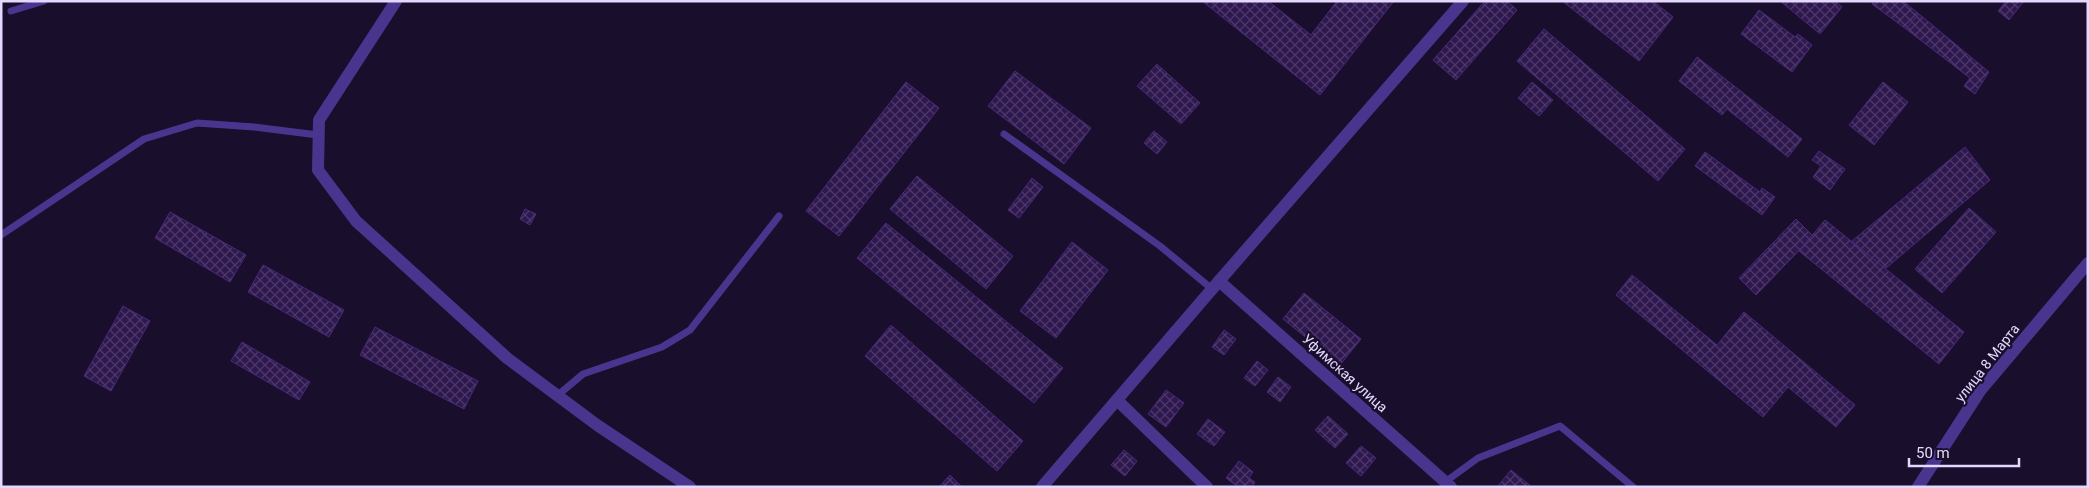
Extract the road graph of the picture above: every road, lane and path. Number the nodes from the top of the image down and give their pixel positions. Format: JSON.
{"nodes":[{"id":1,"x":44,"y":1,"type":"edge"},
{"id":2,"x":396,"y":1,"type":"edge"},
{"id":3,"x":1463,"y":1,"type":"edge"},
{"id":4,"x":11,"y":11,"type":"dead end"},
{"id":5,"x":1004,"y":134,"type":"dead end"},
{"id":6,"x":318,"y":135,"type":"junction"},
{"id":7,"x":779,"y":216,"type":"dead end"},
{"id":8,"x":1,"y":235,"type":"edge"},
{"id":9,"x":2088,"y":264,"type":"edge"},
{"id":10,"x":1215,"y":284,"type":"junction"},
{"id":11,"x":558,"y":395,"type":"junction"},
{"id":12,"x":1117,"y":400,"type":"junction"},
{"id":13,"x":1448,"y":484,"type":"edge"},
{"id":14,"x":690,"y":487,"type":"edge"},
{"id":15,"x":1042,"y":487,"type":"edge"},
{"id":16,"x":1206,"y":487,"type":"edge"},
{"id":17,"x":1633,"y":487,"type":"edge"},
{"id":18,"x":1918,"y":487,"type":"edge"}],
"edges":[{"from":1,"to":4,"type":"lane"},
{"from":2,"to":6,"type":"street"},
{"from":3,"to":10,"type":"street"},
{"from":5,"to":10,"type":"lane"},
{"from":6,"to":8,"type":"lane"},
{"from":6,"to":11,"type":"street"},
{"from":7,"to":11,"type":"lane"},
{"from":9,"to":18,"type":"street","name":"улица 8 Марта"},
{"from":10,"to":12,"type":"street"},
{"from":10,"to":13,"type":"street","name":"Уфимская улица"},
{"from":11,"to":14,"type":"street"},
{"from":12,"to":15,"type":"street"},
{"from":12,"to":16,"type":"street"},
{"from":13,"to":17,"type":"lane"}]}
